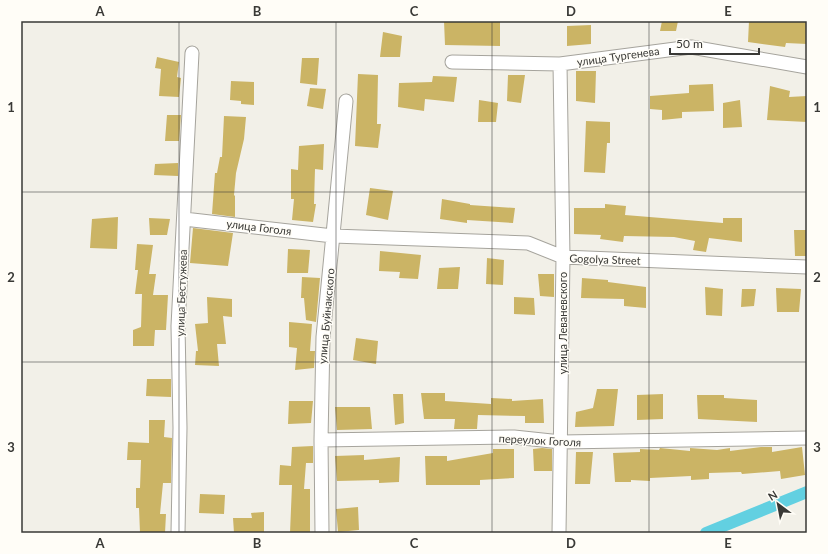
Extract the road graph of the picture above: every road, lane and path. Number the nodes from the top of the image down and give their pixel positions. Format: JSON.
{"nodes":[{"id":1,"x":192,"y":53,"type":"dead end"},
{"id":2,"x":452,"y":62,"type":"dead end"},
{"id":3,"x":560,"y":64,"type":"junction"},
{"id":4,"x":807,"y":67,"type":"edge"},
{"id":5,"x":346,"y":101,"type":"dead end"},
{"id":6,"x":184,"y":219,"type":"junction"},
{"id":7,"x":334,"y":236,"type":"junction"},
{"id":8,"x":563,"y":257,"type":"junction"},
{"id":9,"x":807,"y":267,"type":"edge"},
{"id":10,"x":807,"y":438,"type":"edge"},
{"id":11,"x":321,"y":440,"type":"junction"},
{"id":12,"x":561,"y":442,"type":"junction"},
{"id":13,"x":178,"y":533,"type":"edge"},
{"id":14,"x":322,"y":533,"type":"edge"},
{"id":15,"x":559,"y":533,"type":"edge"}],
"edges":[{"from":1,"to":6,"type":"street","name":"улица Бестужева"},
{"from":2,"to":3,"type":"street","name":"улица Тургенева"},
{"from":3,"to":4,"type":"street","name":"улица Тургенева"},
{"from":3,"to":8,"type":"street","name":"улица Леваневского"},
{"from":5,"to":7,"type":"street","name":"улица Буйнакского"},
{"from":6,"to":7,"type":"street","name":"улица Гоголя"},
{"from":6,"to":13,"type":"street","name":"улица Бестужева"},
{"from":7,"to":8,"type":"street","name":"Gogolya Street"},
{"from":7,"to":11,"type":"street","name":"улица Буйнакского"},
{"from":8,"to":9,"type":"street","name":"Gogolya Street"},
{"from":8,"to":12,"type":"street","name":"улица Леваневского"},
{"from":10,"to":12,"type":"street","name":"переулок Гоголя"},
{"from":11,"to":12,"type":"street","name":"переулок Гоголя"},
{"from":11,"to":14,"type":"street","name":"улица Буйнакского"},
{"from":12,"to":15,"type":"street","name":"улица Леваневского"}]}
